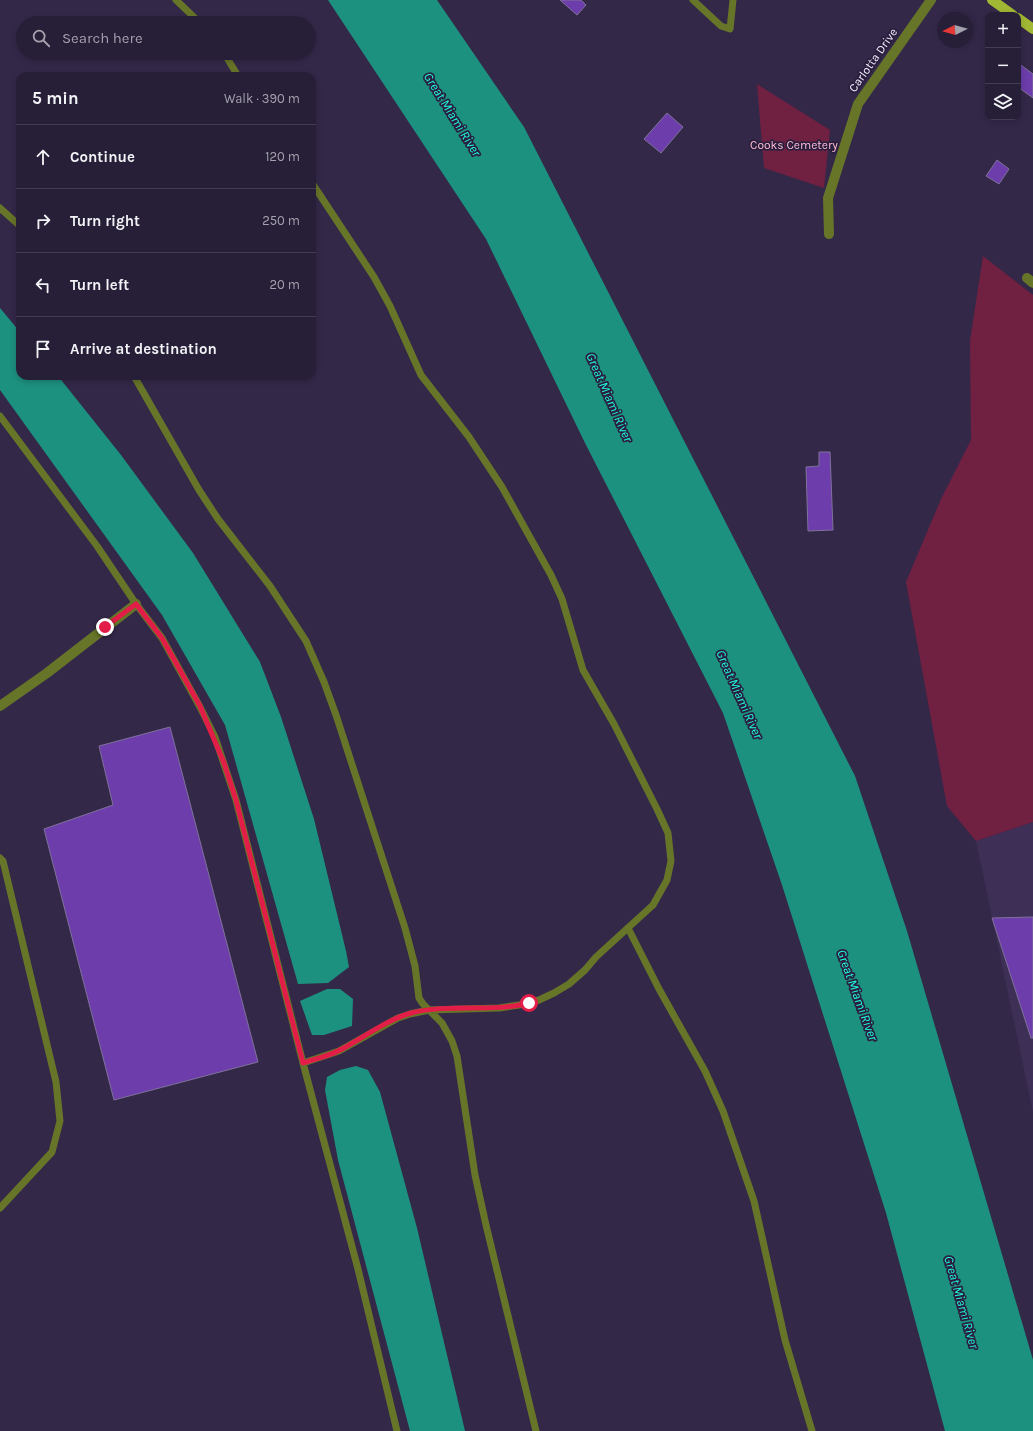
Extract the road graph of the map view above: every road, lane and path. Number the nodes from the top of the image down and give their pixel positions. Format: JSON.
{"nodes":[{"id":1,"x":176,"y":0,"type":"edge"},
{"id":2,"x":693,"y":0,"type":"edge"},
{"id":3,"x":733,"y":0,"type":"edge"},
{"id":4,"x":931,"y":0,"type":"edge"},
{"id":5,"x":997,"y":1,"type":"edge"},
{"id":6,"x":1010,"y":12,"type":"edge"},
{"id":7,"x":193,"y":16,"type":"edge"},
{"id":8,"x":1021,"y":20,"type":"edge"},
{"id":9,"x":1033,"y":29,"type":"edge"},
{"id":10,"x":228,"y":60,"type":"edge"},
{"id":11,"x":236,"y":72,"type":"edge"},
{"id":12,"x":316,"y":189,"type":"edge"},
{"id":13,"x":0,"y":208,"type":"edge"},
{"id":14,"x":16,"y":222,"type":"edge"},
{"id":15,"x":829,"y":234,"type":"dead end"},
{"id":16,"x":136,"y":380,"type":"edge"},
{"id":17,"x":0,"y":416,"type":"edge"},
{"id":18,"x":136,"y":604,"type":"junction"},
{"id":19,"x":0,"y":706,"type":"edge"},
{"id":20,"x":0,"y":858,"type":"edge"},
{"id":21,"x":628,"y":928,"type":"junction"},
{"id":22,"x":429,"y":1010,"type":"junction"},
{"id":23,"x":303,"y":1063,"type":"junction"},
{"id":24,"x":0,"y":1208,"type":"edge"},
{"id":25,"x":398,"y":1431,"type":"edge"},
{"id":26,"x":536,"y":1431,"type":"edge"},
{"id":27,"x":812,"y":1431,"type":"edge"}],
"edges":[{"from":1,"to":7,"type":"lane"},
{"from":2,"to":3,"type":"lane"},
{"from":4,"to":15,"type":"street","name":"Carlotta Drive"},
{"from":5,"to":6,"type":"main road"},
{"from":8,"to":9,"type":"main road"},
{"from":10,"to":11,"type":"lane"},
{"from":12,"to":21,"type":"lane"},
{"from":13,"to":14,"type":"lane"},
{"from":16,"to":22,"type":"lane"},
{"from":17,"to":18,"type":"lane"},
{"from":18,"to":19,"type":"street"},
{"from":18,"to":23,"type":"lane"},
{"from":20,"to":24,"type":"lane"},
{"from":21,"to":22,"type":"lane"},
{"from":21,"to":27,"type":"lane"},
{"from":22,"to":23,"type":"lane"},
{"from":22,"to":26,"type":"lane"},
{"from":23,"to":25,"type":"lane"}]}
